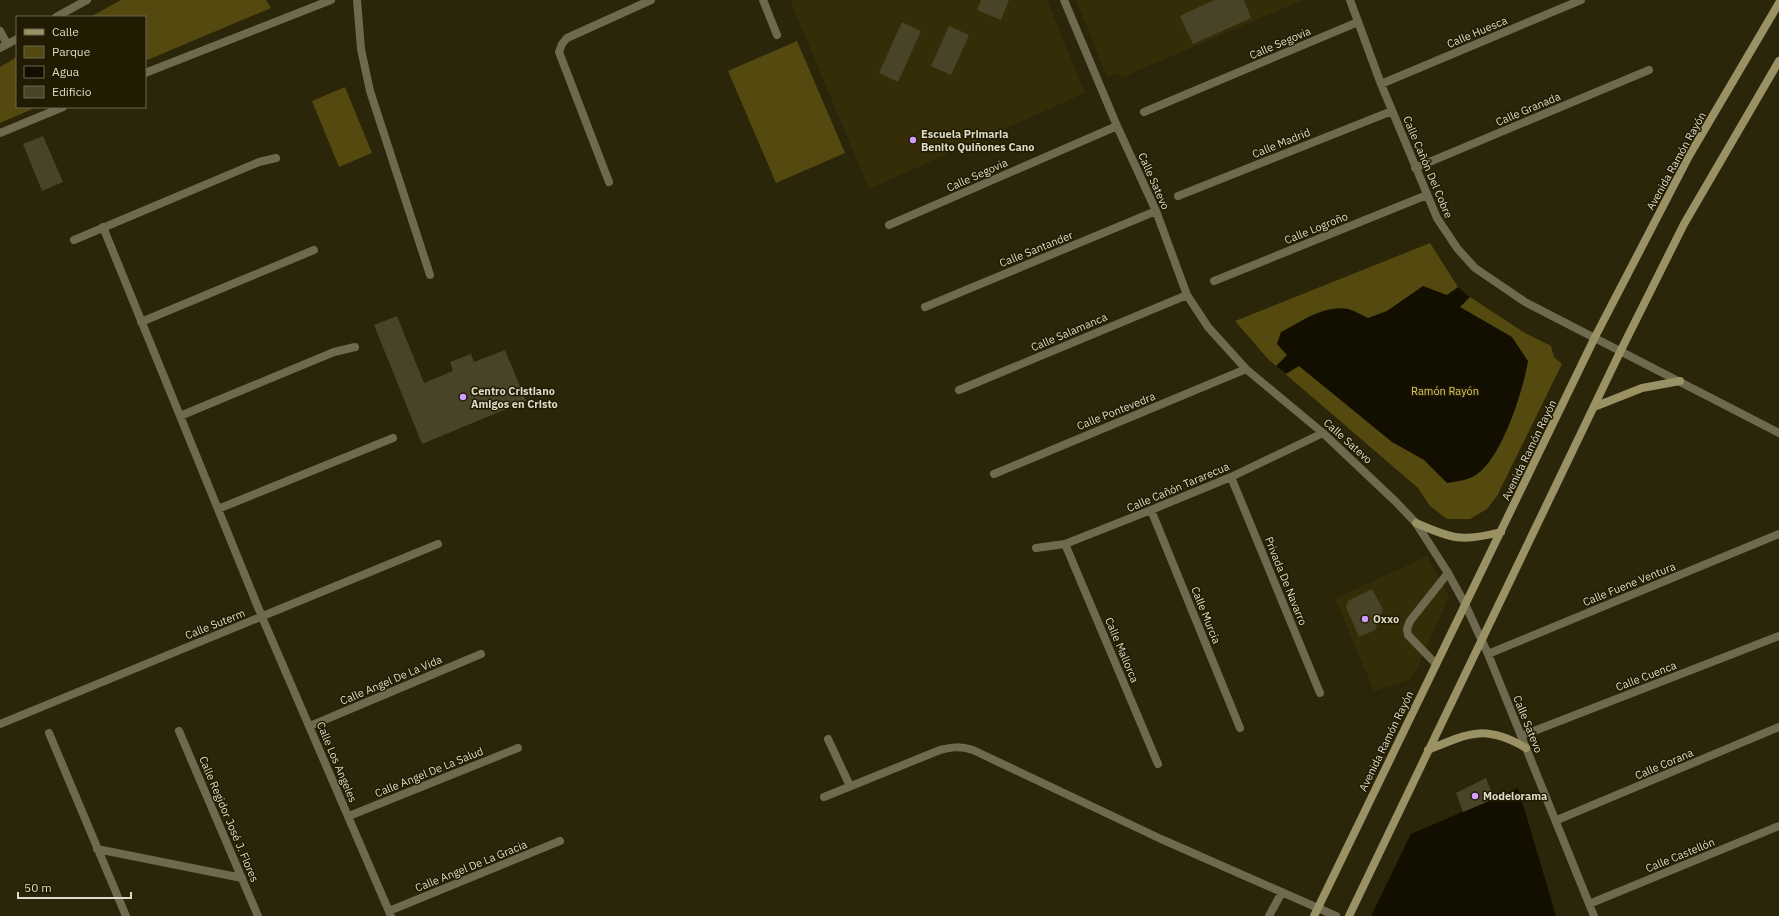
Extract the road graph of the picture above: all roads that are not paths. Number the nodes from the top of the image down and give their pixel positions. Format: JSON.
{"nodes":[{"id":1,"x":87,"y":0,"type":"edge"},
{"id":2,"x":331,"y":0,"type":"edge"},
{"id":3,"x":357,"y":0,"type":"edge"},
{"id":4,"x":650,"y":0,"type":"edge"},
{"id":5,"x":763,"y":0,"type":"edge"},
{"id":6,"x":1064,"y":0,"type":"edge"},
{"id":7,"x":1350,"y":0,"type":"edge"},
{"id":8,"x":1581,"y":0,"type":"edge"},
{"id":9,"x":1779,"y":3,"type":"edge"},
{"id":10,"x":58,"y":16,"type":"edge"},
{"id":11,"x":1358,"y":22,"type":"junction"},
{"id":12,"x":0,"y":31,"type":"edge"},
{"id":13,"x":777,"y":35,"type":"dead end"},
{"id":14,"x":16,"y":40,"type":"edge"},
{"id":15,"x":4,"y":46,"type":"edge"},
{"id":16,"x":1779,"y":60,"type":"edge"},
{"id":17,"x":1649,"y":70,"type":"dead end"},
{"id":18,"x":146,"y":73,"type":"edge"},
{"id":19,"x":1381,"y":84,"type":"junction"},
{"id":20,"x":61,"y":108,"type":"edge"},
{"id":21,"x":1392,"y":111,"type":"junction"},
{"id":22,"x":1144,"y":112,"type":"dead end"},
{"id":23,"x":1117,"y":126,"type":"junction"},
{"id":24,"x":0,"y":133,"type":"edge"},
{"id":25,"x":276,"y":158,"type":"dead end"},
{"id":26,"x":1415,"y":168,"type":"junction"},
{"id":27,"x":609,"y":182,"type":"dead end"},
{"id":28,"x":1427,"y":195,"type":"junction"},
{"id":29,"x":1178,"y":196,"type":"dead end"},
{"id":30,"x":1156,"y":211,"type":"junction"},
{"id":31,"x":889,"y":225,"type":"dead end"},
{"id":32,"x":103,"y":227,"type":"junction"},
{"id":33,"x":74,"y":240,"type":"dead end"},
{"id":34,"x":314,"y":250,"type":"dead end"},
{"id":35,"x":430,"y":275,"type":"dead end"},
{"id":36,"x":1214,"y":281,"type":"dead end"},
{"id":37,"x":1187,"y":295,"type":"junction"},
{"id":38,"x":925,"y":307,"type":"dead end"},
{"id":39,"x":141,"y":322,"type":"junction"},
{"id":40,"x":1595,"y":337,"type":"junction"},
{"id":41,"x":355,"y":346,"type":"dead end"},
{"id":42,"x":1621,"y":350,"type":"junction"},
{"id":43,"x":1246,"y":369,"type":"junction"},
{"id":44,"x":1680,"y":381,"type":"junction"},
{"id":45,"x":960,"y":390,"type":"dead end"},
{"id":46,"x":1594,"y":407,"type":"junction"},
{"id":47,"x":180,"y":416,"type":"junction"},
{"id":48,"x":1323,"y":433,"type":"junction"},
{"id":49,"x":1779,"y":433,"type":"edge"},
{"id":50,"x":393,"y":438,"type":"dead end"},
{"id":51,"x":994,"y":474,"type":"dead end"},
{"id":52,"x":1231,"y":477,"type":"junction"},
{"id":53,"x":218,"y":509,"type":"junction"},
{"id":54,"x":1151,"y":510,"type":"junction"},
{"id":55,"x":1416,"y":524,"type":"junction"},
{"id":56,"x":1501,"y":532,"type":"junction"},
{"id":57,"x":1779,"y":534,"type":"edge"},
{"id":58,"x":438,"y":544,"type":"dead end"},
{"id":59,"x":1065,"y":544,"type":"junction"},
{"id":60,"x":1036,"y":548,"type":"dead end"},
{"id":61,"x":1448,"y":573,"type":"junction"},
{"id":62,"x":1465,"y":604,"type":"junction"},
{"id":63,"x":262,"y":617,"type":"junction"},
{"id":64,"x":1779,"y":636,"type":"edge"},
{"id":65,"x":1481,"y":640,"type":"junction"},
{"id":66,"x":481,"y":654,"type":"dead end"},
{"id":67,"x":1488,"y":654,"type":"junction"},
{"id":68,"x":1436,"y":664,"type":"junction"},
{"id":69,"x":1320,"y":693,"type":"dead end"},
{"id":70,"x":0,"y":724,"type":"edge"},
{"id":71,"x":310,"y":726,"type":"junction"},
{"id":72,"x":1779,"y":727,"type":"edge"},
{"id":73,"x":1240,"y":728,"type":"dead end"},
{"id":74,"x":179,"y":731,"type":"dead end"},
{"id":75,"x":49,"y":734,"type":"dead end"},
{"id":76,"x":1521,"y":736,"type":"junction"},
{"id":77,"x":828,"y":739,"type":"dead end"},
{"id":78,"x":518,"y":748,"type":"dead end"},
{"id":79,"x":1526,"y":748,"type":"junction"},
{"id":80,"x":1428,"y":750,"type":"junction"},
{"id":81,"x":1158,"y":764,"type":"dead end"},
{"id":82,"x":850,"y":786,"type":"junction"},
{"id":83,"x":824,"y":797,"type":"dead end"},
{"id":84,"x":348,"y":816,"type":"junction"},
{"id":85,"x":1557,"y":820,"type":"junction"},
{"id":86,"x":1779,"y":826,"type":"edge"},
{"id":87,"x":560,"y":841,"type":"dead end"},
{"id":88,"x":98,"y":849,"type":"junction"},
{"id":89,"x":242,"y":878,"type":"junction"},
{"id":90,"x":1282,"y":892,"type":"junction"},
{"id":91,"x":1589,"y":904,"type":"junction"},
{"id":92,"x":1318,"y":908,"type":"junction"},
{"id":93,"x":390,"y":913,"type":"edge"},
{"id":94,"x":126,"y":916,"type":"edge"},
{"id":95,"x":258,"y":916,"type":"edge"},
{"id":96,"x":1269,"y":916,"type":"edge"},
{"id":97,"x":1314,"y":916,"type":"edge"},
{"id":98,"x":1336,"y":916,"type":"edge"},
{"id":99,"x":1349,"y":916,"type":"edge"},
{"id":100,"x":1594,"y":916,"type":"edge"}],
"edges":[{"from":1,"to":10,"type":"street"},
{"from":2,"to":18,"type":"street"},
{"from":3,"to":35,"type":"street"},
{"from":4,"to":27,"type":"street"},
{"from":5,"to":13,"type":"street"},
{"from":6,"to":23,"type":"street","name":"Calle Satevo"},
{"from":7,"to":11,"type":"street","name":"Calle Cañón Del Cobre"},
{"from":8,"to":19,"type":"street","name":"Calle Huesca"},
{"from":9,"to":40,"type":"main road","name":"Avenida Ramón Rayón"},
{"from":11,"to":19,"type":"street","name":"Calle Cañón Del Cobre"},
{"from":11,"to":22,"type":"street","name":"Calle Segovia"},
{"from":12,"to":15,"type":"street"},
{"from":14,"to":15,"type":"street"},
{"from":16,"to":42,"type":"main road"},
{"from":17,"to":26,"type":"street","name":"Calle Granada"},
{"from":19,"to":21,"type":"street","name":"Calle Cañón Del Cobre"},
{"from":20,"to":24,"type":"street"},
{"from":21,"to":26,"type":"street","name":"Calle Cañón Del Cobre"},
{"from":21,"to":29,"type":"street","name":"Calle Madrid"},
{"from":23,"to":30,"type":"street","name":"Calle Satevo"},
{"from":23,"to":31,"type":"street","name":"Calle Segovia"},
{"from":25,"to":32,"type":"street"},
{"from":26,"to":28,"type":"street","name":"Calle Cañón Del Cobre"},
{"from":28,"to":36,"type":"street","name":"Calle Logroño"},
{"from":28,"to":40,"type":"street","name":"Calle Cañón Del Cobre"},
{"from":30,"to":37,"type":"street","name":"Calle Satevo"},
{"from":30,"to":38,"type":"street","name":"Calle Santander"},
{"from":32,"to":33,"type":"street"},
{"from":32,"to":39,"type":"street","name":"Calle Los Angeles"},
{"from":34,"to":39,"type":"street"},
{"from":37,"to":43,"type":"street","name":"Calle Satevo"},
{"from":37,"to":45,"type":"street","name":"Calle Salamanca"},
{"from":39,"to":47,"type":"street","name":"Calle Los Angeles"},
{"from":40,"to":42,"type":"street","name":"Calle Cañón Del Cobre"},
{"from":40,"to":56,"type":"main road","name":"Avenida Ramón Rayón"},
{"from":41,"to":47,"type":"street"},
{"from":42,"to":44,"type":"street","name":"Calle Cañón Del Cobre"},
{"from":42,"to":46,"type":"main road"},
{"from":43,"to":48,"type":"street","name":"Calle Satevo"},
{"from":43,"to":51,"type":"street","name":"Calle Pontevedra"},
{"from":44,"to":46,"type":"main road"},
{"from":44,"to":49,"type":"street","name":"Calle Cañón Del Cobre"},
{"from":46,"to":65,"type":"main road"},
{"from":47,"to":53,"type":"street","name":"Calle Los Angeles"},
{"from":48,"to":52,"type":"street","name":"Calle Cañón Tararecua"},
{"from":48,"to":55,"type":"street","name":"Calle Satevo"},
{"from":50,"to":53,"type":"street"},
{"from":52,"to":54,"type":"street","name":"Calle Cañón Tararecua"},
{"from":52,"to":69,"type":"street","name":"Privada De Navarro"},
{"from":53,"to":63,"type":"street","name":"Calle Los Angeles"},
{"from":54,"to":59,"type":"street","name":"Calle Cañón Tararecua"},
{"from":54,"to":73,"type":"street","name":"Calle Murcia"},
{"from":55,"to":56,"type":"main road"},
{"from":55,"to":61,"type":"street","name":"Calle Satevo"},
{"from":56,"to":62,"type":"main road","name":"Avenida Ramón Rayón"},
{"from":57,"to":67,"type":"street","name":"Calle Fuene Ventura"},
{"from":58,"to":63,"type":"street","name":"Calle Suterm"},
{"from":59,"to":60,"type":"street","name":"Calle Cañón Tararecua"},
{"from":59,"to":81,"type":"street","name":"Calle Mallorca"},
{"from":61,"to":62,"type":"street","name":"Calle Satevo"},
{"from":61,"to":68,"type":"street"},
{"from":62,"to":65,"type":"street","name":"Calle Satevo"},
{"from":62,"to":68,"type":"main road","name":"Avenida Ramón Rayón"},
{"from":63,"to":70,"type":"street","name":"Calle Suterm"},
{"from":63,"to":71,"type":"street","name":"Calle Los Angeles"},
{"from":64,"to":76,"type":"street","name":"Calle Cuenca"},
{"from":65,"to":67,"type":"street","name":"Calle Satevo"},
{"from":65,"to":80,"type":"main road"},
{"from":66,"to":71,"type":"street","name":"Calle Angel De La Vida"},
{"from":67,"to":76,"type":"street","name":"Calle Satevo"},
{"from":68,"to":92,"type":"main road","name":"Avenida Ramón Rayón"},
{"from":71,"to":84,"type":"street","name":"Calle Los Angeles"},
{"from":72,"to":85,"type":"street","name":"Calle Corana"},
{"from":74,"to":89,"type":"street","name":"Calle Regidor José J. Flores"},
{"from":75,"to":88,"type":"street"},
{"from":76,"to":79,"type":"street","name":"Calle Satevo"},
{"from":77,"to":82,"type":"street"},
{"from":78,"to":84,"type":"street","name":"Calle Angel De La Salud"},
{"from":79,"to":80,"type":"main road"},
{"from":79,"to":85,"type":"street","name":"Calle Satevo"},
{"from":80,"to":99,"type":"main road"},
{"from":82,"to":83,"type":"street"},
{"from":82,"to":90,"type":"street"},
{"from":84,"to":93,"type":"street","name":"Calle Los Angeles"},
{"from":85,"to":91,"type":"street","name":"Calle Satevo"},
{"from":86,"to":91,"type":"street","name":"Calle Castellón"},
{"from":87,"to":93,"type":"street","name":"Calle Angel De La Gracia"},
{"from":88,"to":89,"type":"street"},
{"from":88,"to":94,"type":"street"},
{"from":89,"to":95,"type":"street","name":"Calle Regidor José J. Flores"},
{"from":90,"to":92,"type":"street"},
{"from":90,"to":96,"type":"street"},
{"from":91,"to":100,"type":"street","name":"Calle Satevo"},
{"from":92,"to":97,"type":"main road","name":"Avenida Ramón Rayón"},
{"from":92,"to":98,"type":"street"}]}
